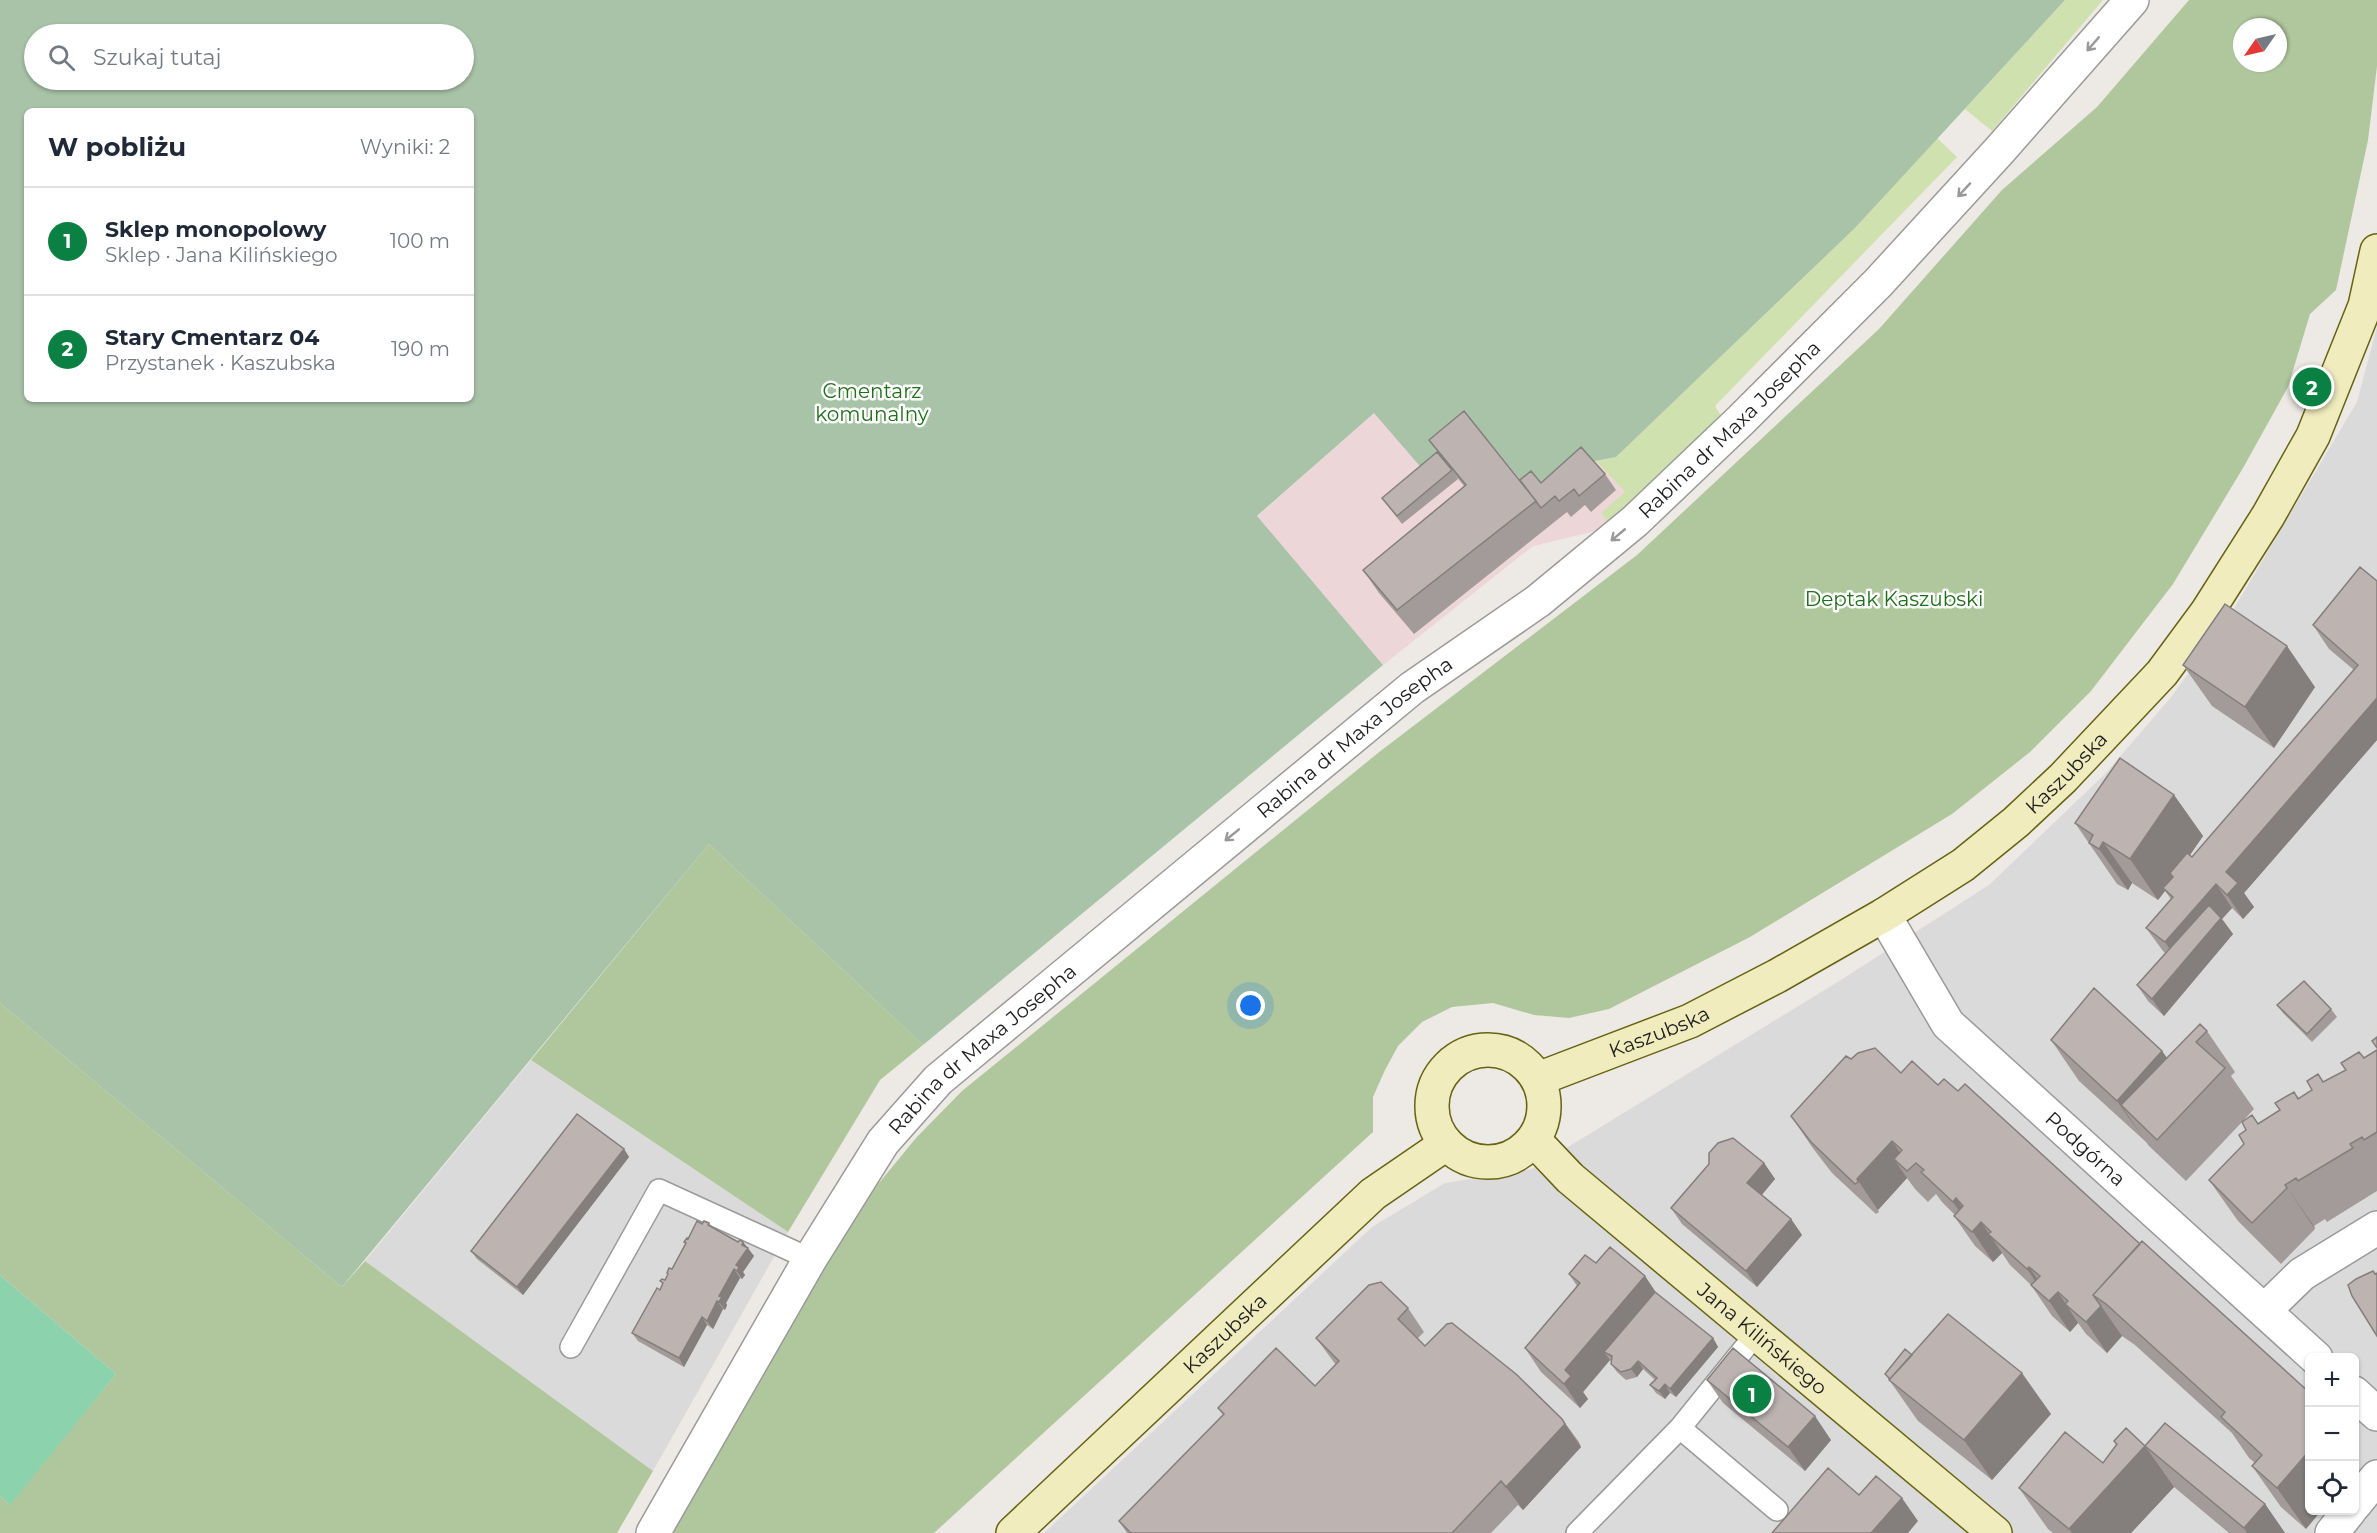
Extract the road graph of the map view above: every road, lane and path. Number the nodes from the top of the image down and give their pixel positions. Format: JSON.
{"nodes":[{"id":1,"x":2132,"y":0,"type":"edge"},
{"id":2,"x":2377,"y":251,"type":"edge"},
{"id":3,"x":2371,"y":304,"type":"edge"},
{"id":4,"x":1884,"y":915,"type":"junction"},
{"id":5,"x":1538,"y":1079,"type":"junction"},
{"id":6,"x":1534,"y":1140,"type":"junction"},
{"id":7,"x":1446,"y":1144,"type":"junction"},
{"id":8,"x":2377,"y":1227,"type":"edge"},
{"id":9,"x":810,"y":1259,"type":"junction"},
{"id":10,"x":2265,"y":1310,"type":"junction"},
{"id":11,"x":1756,"y":1334,"type":"junction"},
{"id":12,"x":571,"y":1347,"type":"dead end"},
{"id":13,"x":2311,"y":1353,"type":"edge"},
{"id":14,"x":2359,"y":1397,"type":"edge"},
{"id":15,"x":2377,"y":1414,"type":"edge"},
{"id":16,"x":1680,"y":1428,"type":"junction"},
{"id":17,"x":2377,"y":1477,"type":"edge"},
{"id":18,"x":2359,"y":1500,"type":"edge"},
{"id":19,"x":1777,"y":1510,"type":"dead end"},
{"id":20,"x":2346,"y":1515,"type":"edge"},
{"id":21,"x":653,"y":1533,"type":"edge"},
{"id":22,"x":1013,"y":1533,"type":"edge"},
{"id":23,"x":1577,"y":1533,"type":"edge"},
{"id":24,"x":1995,"y":1533,"type":"edge"},
{"id":25,"x":2332,"y":1533,"type":"edge"}],
"edges":[{"from":1,"to":9,"type":"street","name":"Rabina dr Maxa Josepha","one_way":true},
{"from":2,"to":3,"type":"main road","name":"Kaszubska"},
{"from":3,"to":4,"type":"main road","name":"Kaszubska"},
{"from":4,"to":5,"type":"main road","name":"Kaszubska"},
{"from":4,"to":10,"type":"street","name":"Podgórna"},
{"from":5,"to":6,"type":"main road"},
{"from":5,"to":7,"type":"main road"},
{"from":6,"to":7,"type":"main road"},
{"from":6,"to":11,"type":"main road","name":"Jana Kilińskiego"},
{"from":7,"to":22,"type":"main road","name":"Kaszubska"},
{"from":8,"to":10,"type":"street"},
{"from":9,"to":12,"type":"lane"},
{"from":9,"to":21,"type":"street","name":"Rabina dr Maxa Josepha"},
{"from":10,"to":13,"type":"street","name":"Podgórna"},
{"from":11,"to":16,"type":"lane"},
{"from":11,"to":24,"type":"main road","name":"Jana Kilińskiego"},
{"from":14,"to":15,"type":"street"},
{"from":16,"to":19,"type":"lane"},
{"from":16,"to":23,"type":"lane"},
{"from":17,"to":18,"type":"street"},
{"from":20,"to":25,"type":"street"}]}
